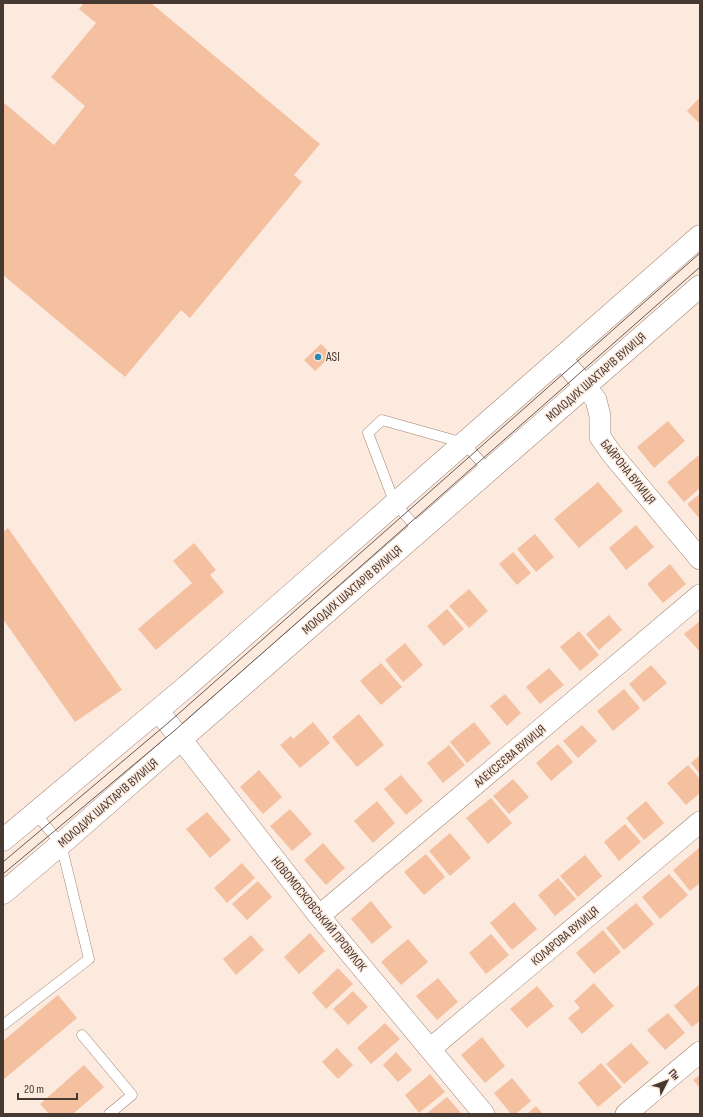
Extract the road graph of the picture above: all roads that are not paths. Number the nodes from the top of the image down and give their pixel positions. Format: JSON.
{"nodes":[{"id":1,"x":700,"y":236,"type":"edge"},
{"id":2,"x":700,"y":286,"type":"edge"},
{"id":3,"x":561,"y":358,"type":"junction"},
{"id":4,"x":585,"y":386,"type":"junction"},
{"id":5,"x":464,"y":443,"type":"junction"},
{"id":6,"x":488,"y":471,"type":"junction"},
{"id":7,"x":395,"y":504,"type":"junction"},
{"id":8,"x":420,"y":531,"type":"junction"},
{"id":9,"x":700,"y":559,"type":"edge"},
{"id":10,"x":700,"y":596,"type":"edge"},
{"id":11,"x":158,"y":711,"type":"junction"},
{"id":12,"x":181,"y":739,"type":"junction"},
{"id":13,"x":35,"y":813,"type":"junction"},
{"id":14,"x":700,"y":822,"type":"edge"},
{"id":15,"x":3,"y":840,"type":"edge"},
{"id":16,"x":61,"y":844,"type":"junction"},
{"id":17,"x":3,"y":893,"type":"edge"},
{"id":18,"x":320,"y":916,"type":"junction"},
{"id":19,"x":3,"y":1025,"type":"edge"},
{"id":20,"x":82,"y":1035,"type":"dead end"},
{"id":21,"x":430,"y":1049,"type":"junction"},
{"id":22,"x":700,"y":1052,"type":"edge"},
{"id":23,"x":109,"y":1114,"type":"edge"},
{"id":24,"x":484,"y":1114,"type":"edge"},
{"id":25,"x":626,"y":1114,"type":"edge"}],
"edges":[{"from":1,"to":3,"type":"main road"},
{"from":2,"to":4,"type":"main road","name":"МОЛОДИХ ШАХТАРІВ ВУЛИЦЯ"},
{"from":3,"to":4,"type":"street","name":"БАЙРОНА ВУЛИЦЯ"},
{"from":3,"to":5,"type":"main road"},
{"from":4,"to":6,"type":"main road","name":"МОЛОДИХ ШАХТАРІВ ВУЛИЦЯ"},
{"from":4,"to":9,"type":"street","name":"БАЙРОНА ВУЛИЦЯ"},
{"from":5,"to":6,"type":"lane"},
{"from":5,"to":7,"type":"main road"},
{"from":5,"to":7,"type":"lane"},
{"from":6,"to":8,"type":"main road","name":"МОЛОДИХ ШАХТАРІВ ВУЛИЦЯ"},
{"from":7,"to":8,"type":"lane"},
{"from":7,"to":11,"type":"main road"},
{"from":8,"to":12,"type":"main road","name":"МОЛОДИХ ШАХТАРІВ ВУЛИЦЯ"},
{"from":10,"to":18,"type":"street","name":"АЛЕКСЄЄВА ВУЛИЦЯ"},
{"from":11,"to":12,"type":"street","name":"НОВОМОСКОВСЬКИЙ ПРОВУЛОК"},
{"from":11,"to":13,"type":"main road"},
{"from":12,"to":16,"type":"main road","name":"МОЛОДИХ ШАХТАРІВ ВУЛИЦЯ"},
{"from":12,"to":18,"type":"street","name":"НОВОМОСКОВСЬКИЙ ПРОВУЛОК"},
{"from":13,"to":15,"type":"main road"},
{"from":13,"to":16,"type":"lane"},
{"from":14,"to":21,"type":"street","name":"КОЛАРОВА ВУЛИЦЯ"},
{"from":16,"to":17,"type":"main road","name":"МОЛОДИХ ШАХТАРІВ ВУЛИЦЯ"},
{"from":16,"to":19,"type":"lane"},
{"from":18,"to":21,"type":"street","name":"НОВОМОСКОВСЬКИЙ ПРОВУЛОК"},
{"from":20,"to":23,"type":"lane"},
{"from":21,"to":24,"type":"street","name":"НОВОМОСКОВСЬКИЙ ПРОВУЛОК"},
{"from":22,"to":25,"type":"street"}]}
